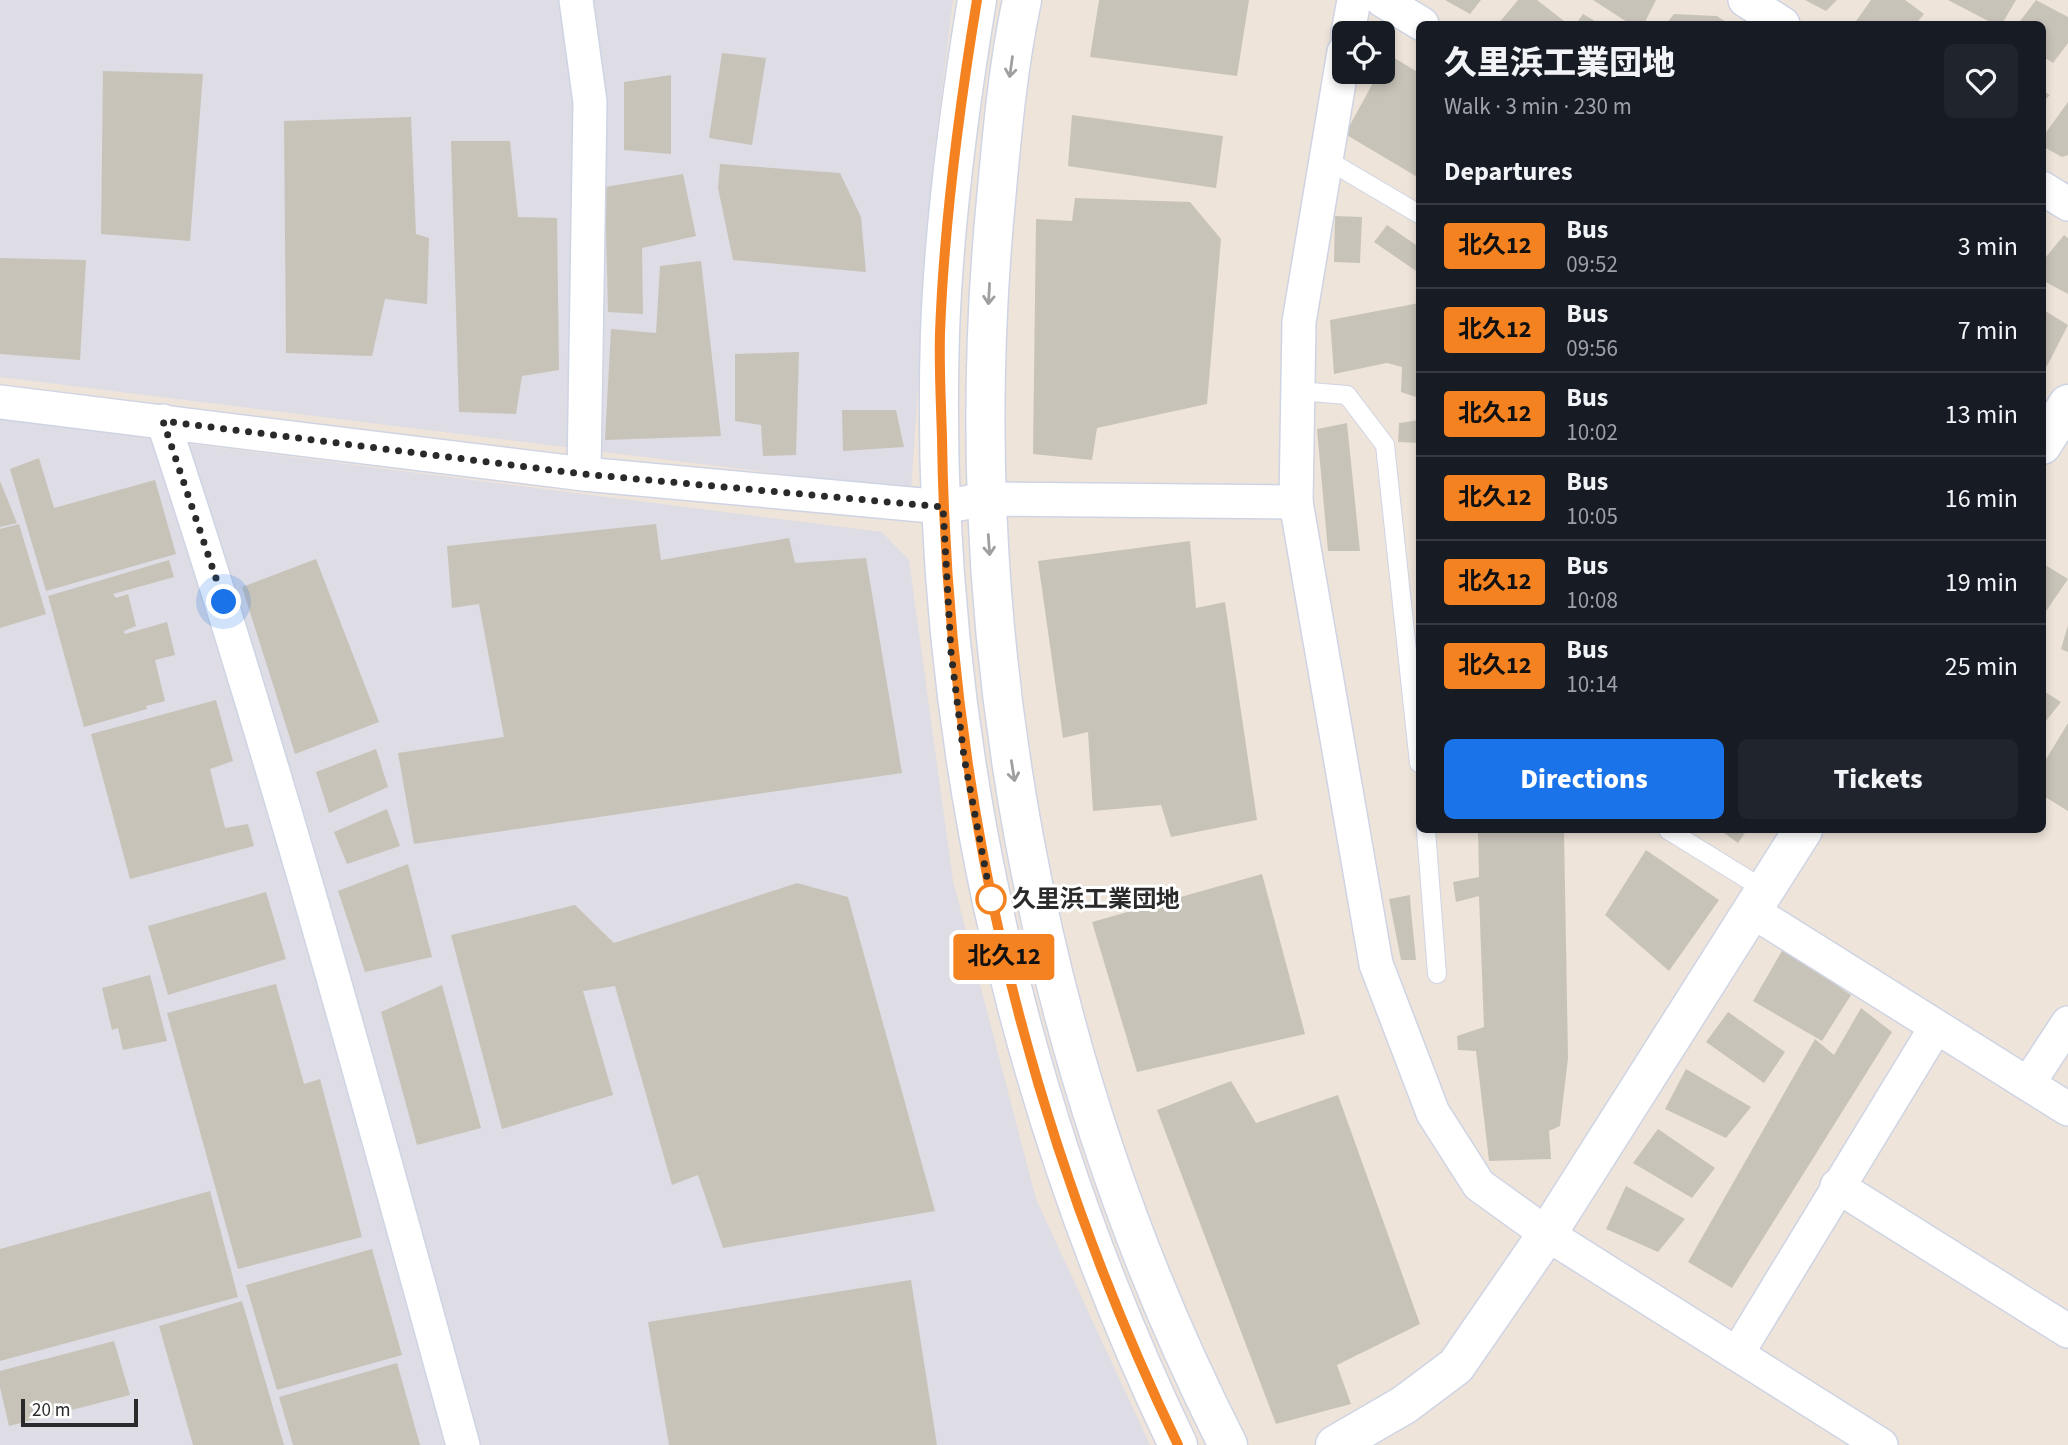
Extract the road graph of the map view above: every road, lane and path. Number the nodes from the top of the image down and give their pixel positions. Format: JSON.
{"nodes":[{"id":1,"x":576,"y":0,"type":"edge"},
{"id":2,"x":977,"y":0,"type":"edge"},
{"id":3,"x":1022,"y":0,"type":"edge"},
{"id":4,"x":1354,"y":0,"type":"edge"},
{"id":5,"x":1381,"y":0,"type":"edge"},
{"id":6,"x":1745,"y":0,"type":"edge"},
{"id":7,"x":1350,"y":21,"type":"edge"},
{"id":8,"x":1417,"y":21,"type":"edge"},
{"id":9,"x":1778,"y":21,"type":"edge"},
{"id":10,"x":1338,"y":84,"type":"edge"},
{"id":11,"x":1324,"y":158,"type":"junction"},
{"id":12,"x":2046,"y":190,"type":"edge"},
{"id":13,"x":2068,"y":204,"type":"edge"},
{"id":14,"x":1416,"y":212,"type":"edge"},
{"id":15,"x":1298,"y":391,"type":"junction"},
{"id":16,"x":0,"y":402,"type":"edge"},
{"id":17,"x":163,"y":421,"type":"junction"},
{"id":18,"x":583,"y":474,"type":"junction"},
{"id":19,"x":986,"y":499,"type":"junction"},
{"id":20,"x":1296,"y":502,"type":"junction"},
{"id":21,"x":943,"y":507,"type":"junction"},
{"id":22,"x":1416,"y":735,"type":"edge"},
{"id":23,"x":1426,"y":833,"type":"edge"},
{"id":24,"x":1672,"y":833,"type":"edge"},
{"id":25,"x":1800,"y":833,"type":"edge"},
{"id":26,"x":1758,"y":900,"type":"junction"},
{"id":27,"x":1437,"y":974,"type":"dead end"},
{"id":28,"x":2068,"y":1023,"type":"edge"},
{"id":29,"x":1936,"y":1027,"type":"junction"},
{"id":30,"x":2028,"y":1084,"type":"junction"},
{"id":31,"x":2068,"y":1109,"type":"edge"},
{"id":32,"x":1837,"y":1186,"type":"junction"},
{"id":33,"x":1547,"y":1234,"type":"junction"},
{"id":34,"x":2068,"y":1331,"type":"edge"},
{"id":35,"x":1737,"y":1354,"type":"junction"},
{"id":36,"x":463,"y":1445,"type":"edge"},
{"id":37,"x":1178,"y":1445,"type":"edge"},
{"id":38,"x":1228,"y":1445,"type":"edge"},
{"id":39,"x":1335,"y":1445,"type":"edge"},
{"id":40,"x":1881,"y":1445,"type":"edge"}],
"edges":[{"from":1,"to":18,"type":"street"},
{"from":2,"to":21,"type":"street"},
{"from":3,"to":19,"type":"street","one_way":true},
{"from":4,"to":7,"type":"street"},
{"from":5,"to":8,"type":"street"},
{"from":6,"to":9,"type":"street"},
{"from":10,"to":11,"type":"street"},
{"from":11,"to":14,"type":"lane"},
{"from":11,"to":15,"type":"street"},
{"from":12,"to":13,"type":"street"},
{"from":15,"to":20,"type":"street"},
{"from":15,"to":22,"type":"lane"},
{"from":16,"to":17,"type":"street"},
{"from":17,"to":18,"type":"street"},
{"from":17,"to":36,"type":"street"},
{"from":18,"to":21,"type":"street"},
{"from":19,"to":20,"type":"street"},
{"from":19,"to":21,"type":"street"},
{"from":19,"to":38,"type":"street","one_way":true},
{"from":20,"to":33,"type":"street"},
{"from":21,"to":37,"type":"street"},
{"from":23,"to":27,"type":"lane"},
{"from":24,"to":26,"type":"lane"},
{"from":25,"to":26,"type":"street"},
{"from":26,"to":29,"type":"street"},
{"from":26,"to":33,"type":"street"},
{"from":28,"to":30,"type":"street"},
{"from":29,"to":30,"type":"street"},
{"from":29,"to":32,"type":"street"},
{"from":30,"to":31,"type":"street"},
{"from":32,"to":34,"type":"street"},
{"from":32,"to":35,"type":"street"},
{"from":33,"to":35,"type":"street"},
{"from":33,"to":39,"type":"street"},
{"from":35,"to":40,"type":"street"}]}
